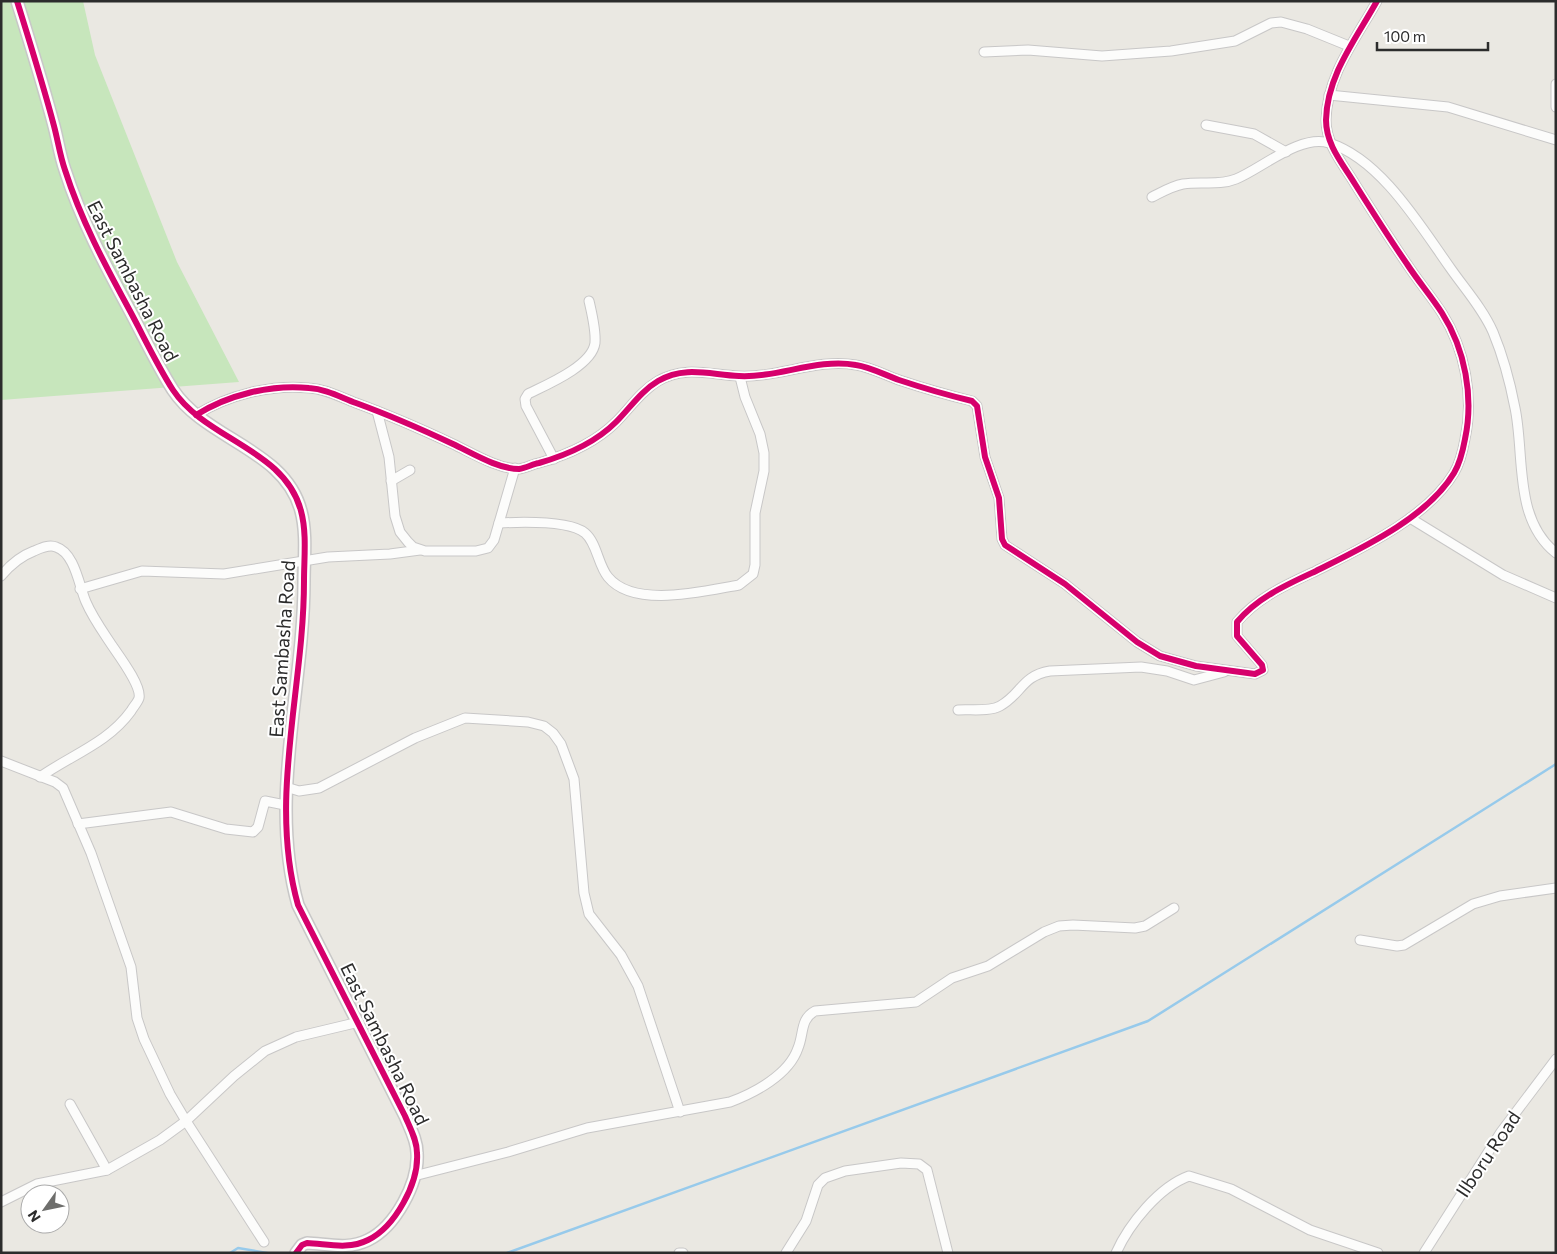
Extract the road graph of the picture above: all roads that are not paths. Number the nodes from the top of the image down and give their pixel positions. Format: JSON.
{"nodes":[{"id":1,"x":17,"y":1,"type":"edge"},
{"id":2,"x":1377,"y":1,"type":"edge"},
{"id":3,"x":1348,"y":46,"type":"junction"},
{"id":4,"x":984,"y":52,"type":"dead end"},
{"id":5,"x":1556,"y":84,"type":"edge"},
{"id":6,"x":1329,"y":95,"type":"junction"},
{"id":7,"x":1556,"y":107,"type":"edge"},
{"id":8,"x":1206,"y":125,"type":"dead end"},
{"id":9,"x":1556,"y":140,"type":"edge"},
{"id":10,"x":1329,"y":143,"type":"junction"},
{"id":11,"x":1286,"y":152,"type":"junction"},
{"id":12,"x":1152,"y":197,"type":"dead end"},
{"id":13,"x":589,"y":301,"type":"dead end"},
{"id":14,"x":740,"y":377,"type":"junction"},
{"id":15,"x":377,"y":411,"type":"junction"},
{"id":16,"x":196,"y":415,"type":"junction"},
{"id":17,"x":554,"y":459,"type":"junction"},
{"id":18,"x":515,"y":468,"type":"junction"},
{"id":19,"x":410,"y":470,"type":"dead end"},
{"id":20,"x":391,"y":481,"type":"junction"},
{"id":21,"x":1410,"y":518,"type":"junction"},
{"id":22,"x":499,"y":523,"type":"junction"},
{"id":23,"x":420,"y":550,"type":"junction"},
{"id":24,"x":1556,"y":554,"type":"edge"},
{"id":25,"x":304,"y":561,"type":"junction"},
{"id":26,"x":1,"y":576,"type":"edge"},
{"id":27,"x":80,"y":589,"type":"junction"},
{"id":28,"x":1556,"y":598,"type":"edge"},
{"id":29,"x":1227,"y":671,"type":"junction"},
{"id":30,"x":958,"y":710,"type":"dead end"},
{"id":31,"x":1,"y":761,"type":"edge"},
{"id":32,"x":40,"y":777,"type":"junction"},
{"id":33,"x":286,"y":787,"type":"junction"},
{"id":34,"x":285,"y":805,"type":"junction"},
{"id":35,"x":78,"y":824,"type":"junction"},
{"id":36,"x":1556,"y":888,"type":"edge"},
{"id":37,"x":1174,"y":908,"type":"dead end"},
{"id":38,"x":1360,"y":940,"type":"dead end"},
{"id":39,"x":358,"y":1022,"type":"junction"},
{"id":40,"x":1556,"y":1058,"type":"edge"},
{"id":41,"x":70,"y":1104,"type":"dead end"},
{"id":42,"x":680,"y":1112,"type":"junction"},
{"id":43,"x":186,"y":1121,"type":"junction"},
{"id":44,"x":107,"y":1170,"type":"junction"},
{"id":45,"x":414,"y":1176,"type":"junction"},
{"id":46,"x":1,"y":1202,"type":"edge"},
{"id":47,"x":264,"y":1242,"type":"dead end"},
{"id":48,"x":297,"y":1251,"type":"edge"},
{"id":49,"x":679,"y":1253,"type":"edge"},
{"id":50,"x":683,"y":1253,"type":"edge"},
{"id":51,"x":786,"y":1253,"type":"edge"},
{"id":52,"x":948,"y":1253,"type":"edge"},
{"id":53,"x":1116,"y":1253,"type":"edge"},
{"id":54,"x":1378,"y":1253,"type":"edge"},
{"id":55,"x":1424,"y":1253,"type":"edge"}],
"edges":[{"from":1,"to":16,"type":"street","name":"East Sambasha Road"},
{"from":2,"to":3,"type":"street"},
{"from":3,"to":4,"type":"street"},
{"from":3,"to":6,"type":"street"},
{"from":5,"to":7,"type":"street"},
{"from":6,"to":9,"type":"street"},
{"from":6,"to":10,"type":"street"},
{"from":8,"to":11,"type":"street"},
{"from":10,"to":11,"type":"street"},
{"from":10,"to":21,"type":"street"},
{"from":10,"to":24,"type":"street"},
{"from":11,"to":12,"type":"street"},
{"from":13,"to":17,"type":"street"},
{"from":14,"to":17,"type":"street"},
{"from":14,"to":22,"type":"street"},
{"from":14,"to":29,"type":"street"},
{"from":15,"to":16,"type":"street"},
{"from":15,"to":18,"type":"street"},
{"from":15,"to":20,"type":"street"},
{"from":16,"to":25,"type":"street","name":"East Sambasha Road"},
{"from":17,"to":18,"type":"street"},
{"from":18,"to":22,"type":"street"},
{"from":19,"to":20,"type":"street"},
{"from":20,"to":23,"type":"street"},
{"from":21,"to":28,"type":"street"},
{"from":21,"to":29,"type":"street"},
{"from":22,"to":23,"type":"street"},
{"from":23,"to":25,"type":"street"},
{"from":25,"to":27,"type":"street"},
{"from":25,"to":33,"type":"street","name":"East Sambasha Road"},
{"from":26,"to":27,"type":"street"},
{"from":27,"to":32,"type":"street"},
{"from":29,"to":30,"type":"street"},
{"from":31,"to":32,"type":"street"},
{"from":32,"to":35,"type":"street"},
{"from":33,"to":34,"type":"street","name":"East Sambasha Road"},
{"from":33,"to":42,"type":"street"},
{"from":34,"to":35,"type":"street"},
{"from":34,"to":39,"type":"street","name":"East Sambasha Road"},
{"from":35,"to":43,"type":"street"},
{"from":36,"to":38,"type":"street"},
{"from":37,"to":42,"type":"street"},
{"from":39,"to":43,"type":"street"},
{"from":39,"to":45,"type":"street","name":"East Sambasha Road"},
{"from":40,"to":55,"type":"street","name":"Ilboru Road"},
{"from":41,"to":44,"type":"street"},
{"from":42,"to":45,"type":"street"},
{"from":43,"to":44,"type":"street"},
{"from":43,"to":47,"type":"street"},
{"from":44,"to":46,"type":"street"},
{"from":45,"to":48,"type":"street","name":"East Sambasha Road"},
{"from":49,"to":50,"type":"street"},
{"from":51,"to":52,"type":"street"},
{"from":53,"to":54,"type":"street"}]}
